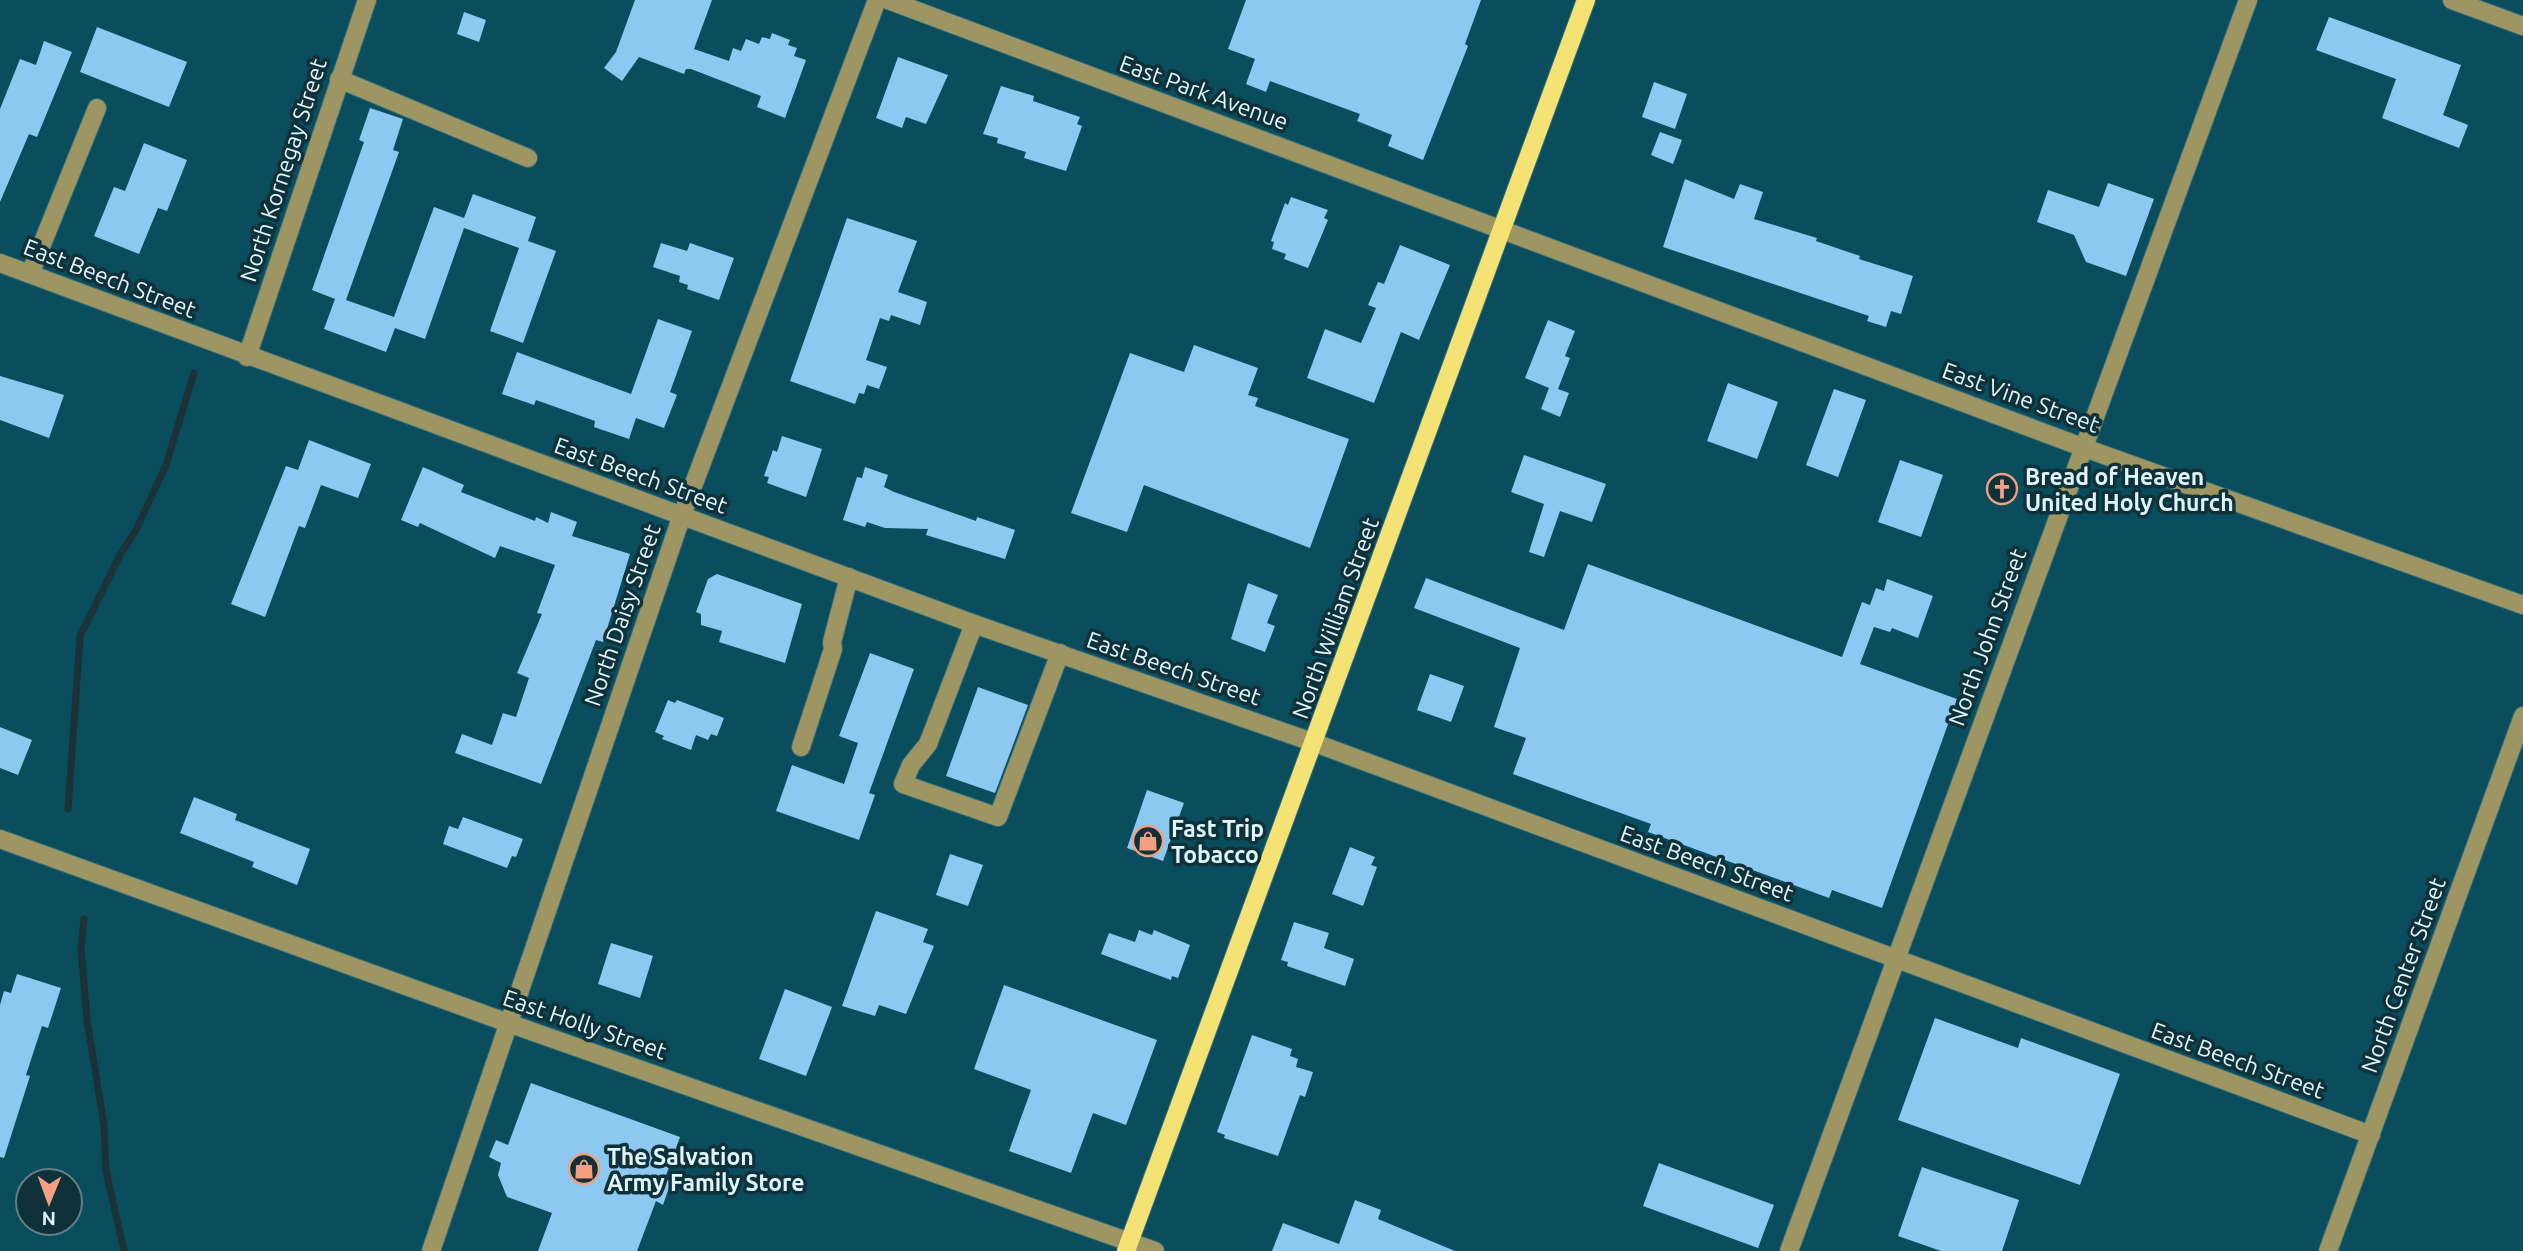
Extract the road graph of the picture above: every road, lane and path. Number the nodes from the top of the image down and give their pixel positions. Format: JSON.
{"nodes":[{"id":1,"x":367,"y":0,"type":"edge"},
{"id":2,"x":877,"y":0,"type":"edge"},
{"id":3,"x":888,"y":0,"type":"edge"},
{"id":4,"x":1586,"y":0,"type":"edge"},
{"id":5,"x":2248,"y":0,"type":"edge"},
{"id":6,"x":2452,"y":0,"type":"edge"},
{"id":7,"x":2523,"y":26,"type":"edge"},
{"id":8,"x":339,"y":79,"type":"junction"},
{"id":9,"x":97,"y":108,"type":"dead end"},
{"id":10,"x":528,"y":158,"type":"dead end"},
{"id":11,"x":1503,"y":229,"type":"junction"},
{"id":12,"x":0,"y":263,"type":"edge"},
{"id":13,"x":30,"y":274,"type":"junction"},
{"id":14,"x":247,"y":356,"type":"junction"},
{"id":15,"x":2082,"y":447,"type":"junction"},
{"id":16,"x":682,"y":516,"type":"junction"},
{"id":17,"x":849,"y":577,"type":"junction"},
{"id":18,"x":2523,"y":605,"type":"edge"},
{"id":19,"x":974,"y":624,"type":"junction"},
{"id":20,"x":1060,"y":653,"type":"junction"},
{"id":21,"x":2523,"y":716,"type":"edge"},
{"id":22,"x":1315,"y":743,"type":"junction"},
{"id":23,"x":801,"y":747,"type":"dead end"},
{"id":24,"x":0,"y":839,"type":"edge"},
{"id":25,"x":1896,"y":959,"type":"junction"},
{"id":26,"x":511,"y":1024,"type":"junction"},
{"id":27,"x":2371,"y":1135,"type":"junction"},
{"id":28,"x":1128,"y":1246,"type":"edge"},
{"id":29,"x":431,"y":1251,"type":"edge"},
{"id":30,"x":1155,"y":1251,"type":"edge"},
{"id":31,"x":1789,"y":1251,"type":"edge"},
{"id":32,"x":2328,"y":1251,"type":"edge"}],
"edges":[{"from":1,"to":8,"type":"street","name":"North Kornegay Street"},
{"from":2,"to":16,"type":"street","name":"North Daisy Street"},
{"from":3,"to":11,"type":"street","name":"East Park Avenue"},
{"from":4,"to":11,"type":"main road","name":"North William Street"},
{"from":5,"to":15,"type":"street","name":"North John Street"},
{"from":6,"to":7,"type":"street"},
{"from":8,"to":10,"type":"street"},
{"from":8,"to":14,"type":"street","name":"North Kornegay Street"},
{"from":9,"to":13,"type":"street"},
{"from":11,"to":15,"type":"street","name":"East Vine Street"},
{"from":11,"to":22,"type":"main road","name":"North William Street"},
{"from":12,"to":13,"type":"street","name":"East Beech Street"},
{"from":13,"to":14,"type":"street","name":"East Beech Street"},
{"from":14,"to":16,"type":"street","name":"East Beech Street"},
{"from":15,"to":18,"type":"street","name":"East Vine Street"},
{"from":15,"to":25,"type":"street","name":"North John Street"},
{"from":16,"to":17,"type":"street","name":"East Beech Street"},
{"from":16,"to":26,"type":"street","name":"North Daisy Street"},
{"from":17,"to":19,"type":"street","name":"East Beech Street"},
{"from":17,"to":23,"type":"street"},
{"from":19,"to":20,"type":"street","name":"East Beech Street"},
{"from":19,"to":20,"type":"street"},
{"from":20,"to":22,"type":"street","name":"East Beech Street"},
{"from":21,"to":27,"type":"street","name":"North Center Street"},
{"from":22,"to":25,"type":"street","name":"East Beech Street"},
{"from":22,"to":28,"type":"main road","name":"North William Street"},
{"from":24,"to":26,"type":"street","name":"East Holly Street"},
{"from":25,"to":27,"type":"street","name":"East Beech Street"},
{"from":25,"to":31,"type":"street","name":"North John Street"},
{"from":26,"to":28,"type":"street","name":"East Holly Street"},
{"from":26,"to":29,"type":"street","name":"North Daisy Street"},
{"from":27,"to":32,"type":"street","name":"North Center Street"},
{"from":28,"to":30,"type":"street","name":"East Holly Street"}]}
